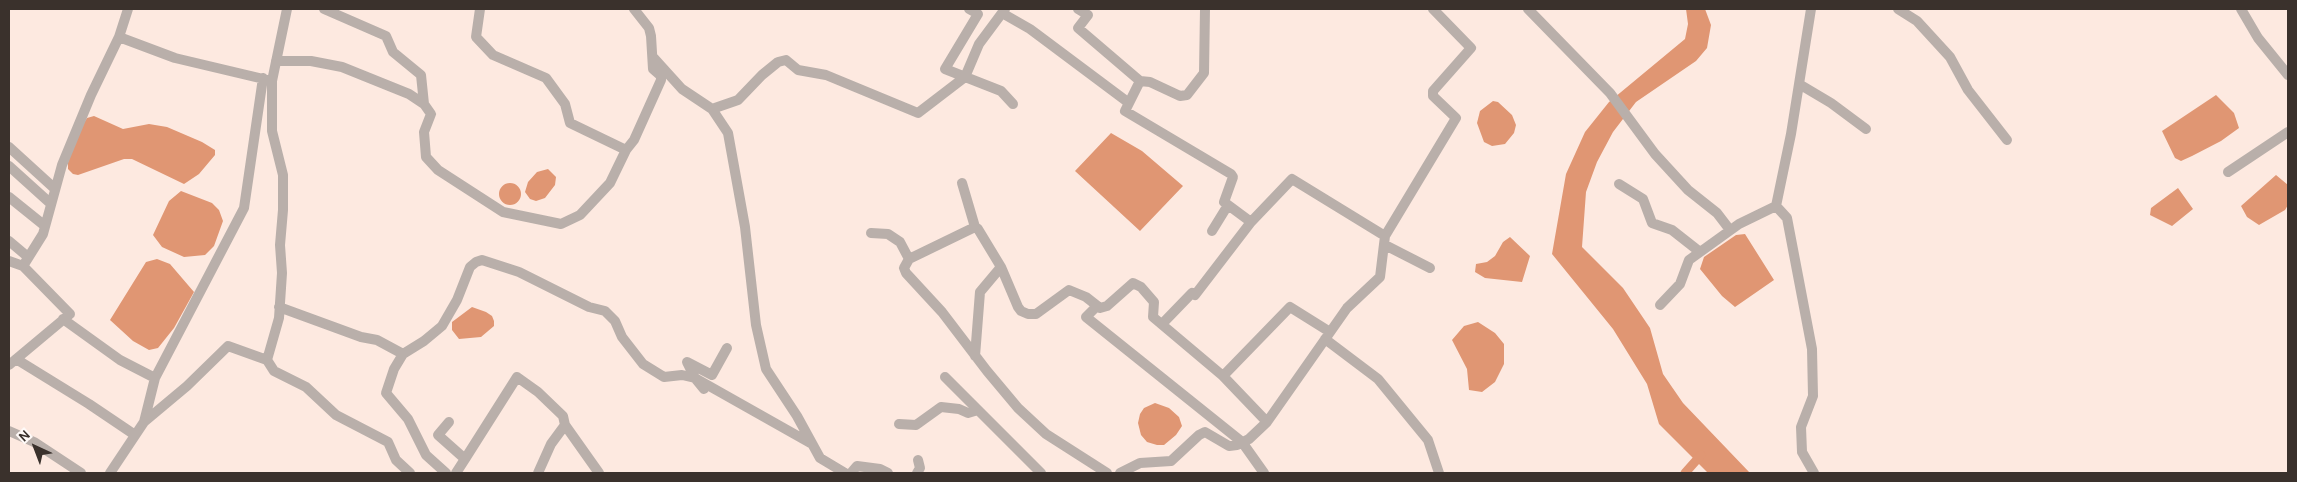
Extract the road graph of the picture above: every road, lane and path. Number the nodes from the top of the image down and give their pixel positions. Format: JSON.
{"nodes":[{"id":1,"x":128,"y":9,"type":"edge"},
{"id":2,"x":287,"y":9,"type":"edge"},
{"id":3,"x":324,"y":9,"type":"edge"},
{"id":4,"x":480,"y":9,"type":"edge"},
{"id":5,"x":634,"y":9,"type":"edge"},
{"id":6,"x":969,"y":9,"type":"edge"},
{"id":7,"x":1078,"y":9,"type":"edge"},
{"id":8,"x":1205,"y":9,"type":"edge"},
{"id":9,"x":1433,"y":9,"type":"edge"},
{"id":10,"x":1528,"y":9,"type":"edge"},
{"id":11,"x":1811,"y":9,"type":"edge"},
{"id":12,"x":1898,"y":9,"type":"edge"},
{"id":13,"x":2241,"y":9,"type":"edge"},
{"id":14,"x":1004,"y":11,"type":"edge"},
{"id":15,"x":119,"y":37,"type":"junction"},
{"id":16,"x":653,"y":57,"type":"junction"},
{"id":17,"x":276,"y":61,"type":"junction"},
{"id":18,"x":2288,"y":75,"type":"edge"},
{"id":19,"x":965,"y":77,"type":"junction"},
{"id":20,"x":268,"y":79,"type":"junction"},
{"id":21,"x":1140,"y":81,"type":"junction"},
{"id":22,"x":1799,"y":84,"type":"junction"},
{"id":23,"x":1129,"y":103,"type":"junction"},
{"id":24,"x":424,"y":104,"type":"junction"},
{"id":25,"x":1013,"y":104,"type":"dead end"},
{"id":26,"x":712,"y":109,"type":"junction"},
{"id":27,"x":1866,"y":129,"type":"dead end"},
{"id":28,"x":2288,"y":132,"type":"edge"},
{"id":29,"x":2007,"y":140,"type":"dead end"},
{"id":30,"x":9,"y":147,"type":"edge"},
{"id":31,"x":626,"y":150,"type":"junction"},
{"id":32,"x":9,"y":166,"type":"edge"},
{"id":33,"x":2228,"y":172,"type":"dead end"},
{"id":34,"x":962,"y":183,"type":"dead end"},
{"id":35,"x":1619,"y":184,"type":"dead end"},
{"id":36,"x":54,"y":188,"type":"junction"},
{"id":37,"x":9,"y":197,"type":"edge"},
{"id":38,"x":50,"y":203,"type":"junction"},
{"id":39,"x":1228,"y":206,"type":"junction"},
{"id":40,"x":1776,"y":206,"type":"junction"},
{"id":41,"x":1251,"y":222,"type":"junction"},
{"id":42,"x":44,"y":226,"type":"junction"},
{"id":43,"x":975,"y":227,"type":"junction"},
{"id":44,"x":1730,"y":230,"type":"junction"},
{"id":45,"x":1212,"y":231,"type":"dead end"},
{"id":46,"x":871,"y":232,"type":"dead end"},
{"id":47,"x":1385,"y":240,"type":"junction"},
{"id":48,"x":9,"y":241,"type":"edge"},
{"id":49,"x":1700,"y":252,"type":"junction"},
{"id":50,"x":909,"y":259,"type":"junction"},
{"id":51,"x":9,"y":261,"type":"edge"},
{"id":52,"x":26,"y":262,"type":"junction"},
{"id":53,"x":1001,"y":267,"type":"junction"},
{"id":54,"x":1430,"y":268,"type":"dead end"},
{"id":55,"x":1660,"y":305,"type":"dead end"},
{"id":56,"x":1096,"y":306,"type":"junction"},
{"id":57,"x":279,"y":307,"type":"junction"},
{"id":58,"x":63,"y":319,"type":"junction"},
{"id":59,"x":1162,"y":324,"type":"junction"},
{"id":60,"x":1327,"y":336,"type":"junction"},
{"id":61,"x":727,"y":348,"type":"dead end"},
{"id":62,"x":403,"y":354,"type":"junction"},
{"id":63,"x":975,"y":356,"type":"junction"},
{"id":64,"x":267,"y":360,"type":"junction"},
{"id":65,"x":12,"y":362,"type":"edge"},
{"id":66,"x":1223,"y":376,"type":"junction"},
{"id":67,"x":945,"y":377,"type":"dead end"},
{"id":68,"x":155,"y":378,"type":"junction"},
{"id":69,"x":695,"y":378,"type":"junction"},
{"id":70,"x":704,"y":389,"type":"dead end"},
{"id":71,"x":978,"y":410,"type":"junction"},
{"id":72,"x":144,"y":422,"type":"junction"},
{"id":73,"x":449,"y":422,"type":"dead end"},
{"id":74,"x":1267,"y":422,"type":"junction"},
{"id":75,"x":899,"y":424,"type":"dead end"},
{"id":76,"x":565,"y":425,"type":"junction"},
{"id":77,"x":9,"y":431,"type":"edge"},
{"id":78,"x":135,"y":435,"type":"junction"},
{"id":79,"x":1242,"y":442,"type":"junction"},
{"id":80,"x":812,"y":444,"type":"junction"},
{"id":81,"x":465,"y":459,"type":"junction"},
{"id":82,"x":918,"y":460,"type":"dead end"},
{"id":83,"x":81,"y":473,"type":"edge"},
{"id":84,"x":110,"y":473,"type":"edge"},
{"id":85,"x":410,"y":473,"type":"edge"},
{"id":86,"x":446,"y":473,"type":"edge"},
{"id":87,"x":456,"y":473,"type":"edge"},
{"id":88,"x":538,"y":473,"type":"edge"},
{"id":89,"x":599,"y":473,"type":"edge"},
{"id":90,"x":845,"y":473,"type":"edge"},
{"id":91,"x":851,"y":473,"type":"edge"},
{"id":92,"x":888,"y":473,"type":"edge"},
{"id":93,"x":917,"y":473,"type":"edge"},
{"id":94,"x":1040,"y":473,"type":"edge"},
{"id":95,"x":1107,"y":473,"type":"edge"},
{"id":96,"x":1120,"y":473,"type":"edge"},
{"id":97,"x":1264,"y":473,"type":"edge"},
{"id":98,"x":1439,"y":473,"type":"edge"},
{"id":99,"x":1814,"y":473,"type":"edge"}],
"edges":[{"from":1,"to":15,"type":"street"},
{"from":2,"to":17,"type":"street"},
{"from":3,"to":24,"type":"street"},
{"from":4,"to":31,"type":"street"},
{"from":5,"to":16,"type":"street"},
{"from":6,"to":19,"type":"street"},
{"from":7,"to":21,"type":"street"},
{"from":8,"to":21,"type":"street"},
{"from":9,"to":47,"type":"street"},
{"from":10,"to":44,"type":"street"},
{"from":11,"to":22,"type":"street"},
{"from":12,"to":29,"type":"street"},
{"from":13,"to":18,"type":"street"},
{"from":14,"to":19,"type":"street"},
{"from":14,"to":23,"type":"street"},
{"from":15,"to":20,"type":"street"},
{"from":15,"to":36,"type":"street"},
{"from":16,"to":26,"type":"street"},
{"from":16,"to":31,"type":"street"},
{"from":17,"to":20,"type":"street"},
{"from":17,"to":24,"type":"street"},
{"from":19,"to":25,"type":"street"},
{"from":19,"to":26,"type":"street"},
{"from":20,"to":57,"type":"street"},
{"from":20,"to":68,"type":"street"},
{"from":21,"to":23,"type":"street"},
{"from":22,"to":27,"type":"street"},
{"from":22,"to":40,"type":"street"},
{"from":23,"to":39,"type":"street"},
{"from":24,"to":31,"type":"street"},
{"from":26,"to":80,"type":"street"},
{"from":28,"to":33,"type":"street"},
{"from":30,"to":36,"type":"street"},
{"from":32,"to":38,"type":"street"},
{"from":34,"to":43,"type":"street"},
{"from":35,"to":49,"type":"street"},
{"from":36,"to":38,"type":"street"},
{"from":37,"to":42,"type":"street"},
{"from":38,"to":42,"type":"street"},
{"from":39,"to":41,"type":"street"},
{"from":39,"to":45,"type":"street"},
{"from":40,"to":44,"type":"street"},
{"from":40,"to":99,"type":"street"},
{"from":41,"to":47,"type":"street"},
{"from":41,"to":59,"type":"street"},
{"from":42,"to":52,"type":"street"},
{"from":43,"to":50,"type":"street"},
{"from":43,"to":53,"type":"street"},
{"from":44,"to":49,"type":"street"},
{"from":46,"to":50,"type":"street"},
{"from":47,"to":54,"type":"street"},
{"from":47,"to":60,"type":"street"},
{"from":48,"to":52,"type":"street"},
{"from":49,"to":55,"type":"street"},
{"from":50,"to":63,"type":"street"},
{"from":51,"to":52,"type":"street"},
{"from":52,"to":58,"type":"street"},
{"from":53,"to":56,"type":"street"},
{"from":53,"to":63,"type":"street"},
{"from":56,"to":59,"type":"street"},
{"from":56,"to":79,"type":"street"},
{"from":57,"to":62,"type":"street"},
{"from":57,"to":64,"type":"street"},
{"from":58,"to":65,"type":"street"},
{"from":58,"to":68,"type":"street"},
{"from":59,"to":66,"type":"street"},
{"from":60,"to":66,"type":"street"},
{"from":60,"to":74,"type":"street"},
{"from":60,"to":98,"type":"street"},
{"from":61,"to":69,"type":"street"},
{"from":62,"to":69,"type":"street"},
{"from":62,"to":86,"type":"street"},
{"from":63,"to":95,"type":"street"},
{"from":64,"to":72,"type":"street"},
{"from":64,"to":85,"type":"street"},
{"from":65,"to":78,"type":"street"},
{"from":66,"to":74,"type":"street"},
{"from":67,"to":71,"type":"street"},
{"from":68,"to":72,"type":"street"},
{"from":69,"to":70,"type":"street"},
{"from":69,"to":80,"type":"street"},
{"from":71,"to":75,"type":"street"},
{"from":71,"to":94,"type":"street"},
{"from":72,"to":78,"type":"street"},
{"from":73,"to":81,"type":"street"},
{"from":74,"to":79,"type":"street"},
{"from":76,"to":81,"type":"street"},
{"from":76,"to":88,"type":"street"},
{"from":76,"to":89,"type":"street"},
{"from":77,"to":83,"type":"street"},
{"from":78,"to":84,"type":"street"},
{"from":79,"to":96,"type":"street"},
{"from":79,"to":97,"type":"street"},
{"from":80,"to":90,"type":"street"},
{"from":81,"to":87,"type":"street"},
{"from":82,"to":93,"type":"street"},
{"from":91,"to":92,"type":"street"}]}
